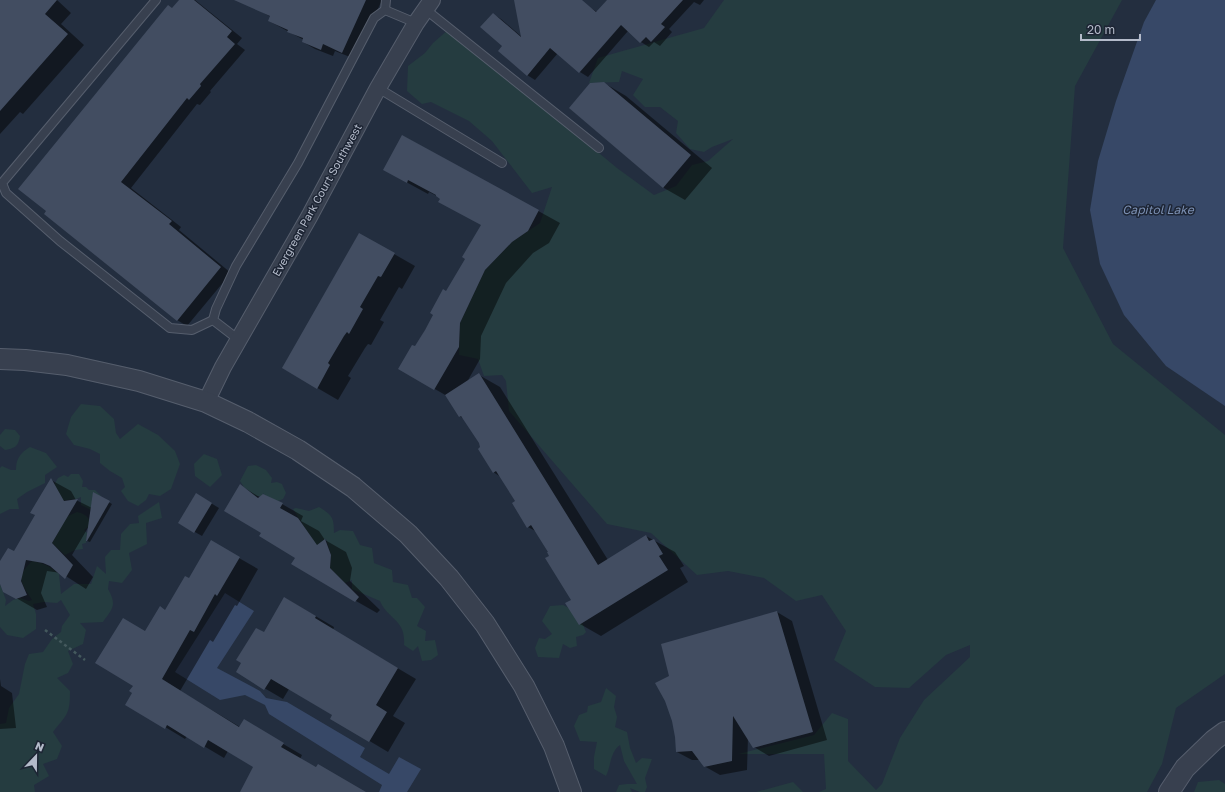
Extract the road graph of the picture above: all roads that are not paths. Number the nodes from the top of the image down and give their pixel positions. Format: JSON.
{"nodes":[{"id":1,"x":156,"y":0,"type":"edge"},
{"id":2,"x":386,"y":0,"type":"edge"},
{"id":3,"x":429,"y":4,"type":"edge"},
{"id":4,"x":385,"y":10,"type":"junction"},
{"id":5,"x":416,"y":23,"type":"junction"},
{"id":6,"x":378,"y":88,"type":"junction"},
{"id":7,"x":599,"y":148,"type":"dead end"},
{"id":8,"x":502,"y":163,"type":"dead end"},
{"id":9,"x":213,"y":320,"type":"junction"},
{"id":10,"x":239,"y":340,"type":"junction"},
{"id":11,"x":0,"y":359,"type":"edge"},
{"id":12,"x":206,"y":402,"type":"junction"},
{"id":13,"x":1225,"y":732,"type":"edge"},
{"id":14,"x":571,"y":792,"type":"edge"},
{"id":15,"x":1170,"y":792,"type":"edge"}],
"edges":[{"from":1,"to":9,"type":"lane"},
{"from":2,"to":4,"type":"lane"},
{"from":3,"to":5,"type":"street","name":"Evergreen Park Court Southwest"},
{"from":3,"to":7,"type":"lane"},
{"from":4,"to":5,"type":"lane"},
{"from":4,"to":9,"type":"lane"},
{"from":5,"to":6,"type":"street","name":"Evergreen Park Court Southwest"},
{"from":6,"to":8,"type":"lane"},
{"from":6,"to":10,"type":"street","name":"Evergreen Park Court Southwest"},
{"from":9,"to":10,"type":"lane"},
{"from":10,"to":12,"type":"street","name":"Evergreen Park Court Southwest"},
{"from":11,"to":12,"type":"street"},
{"from":12,"to":14,"type":"street"},
{"from":13,"to":15,"type":"street"}]}
